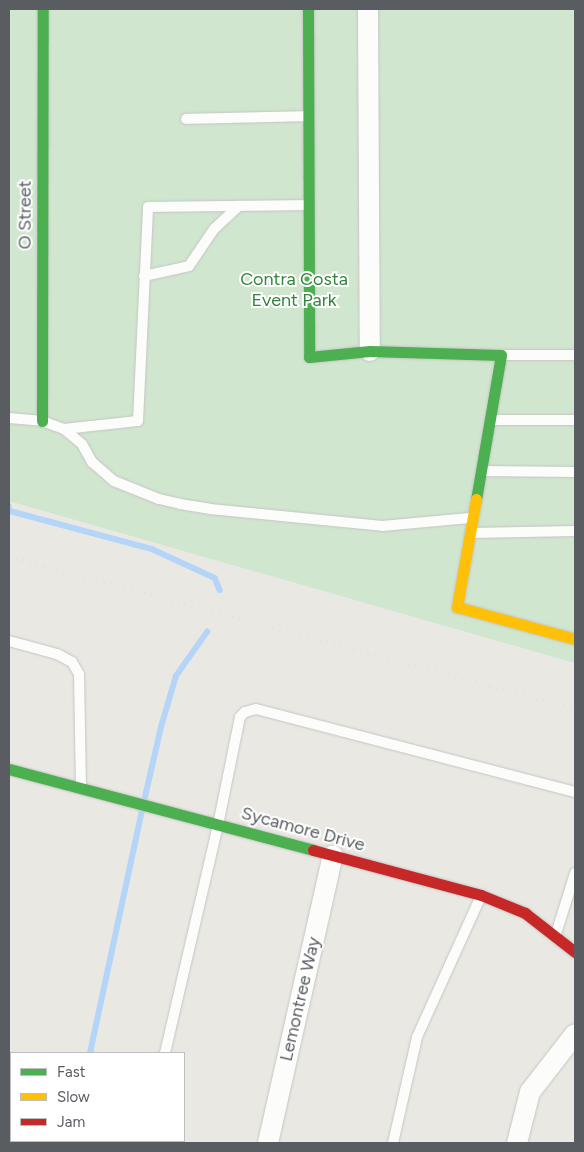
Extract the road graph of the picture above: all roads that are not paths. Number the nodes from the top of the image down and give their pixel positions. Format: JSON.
{"nodes":[{"id":1,"x":43,"y":9,"type":"edge"},
{"id":2,"x":308,"y":9,"type":"edge"},
{"id":3,"x":368,"y":9,"type":"edge"},
{"id":4,"x":309,"y":116,"type":"junction"},
{"id":5,"x":186,"y":119,"type":"dead end"},
{"id":6,"x":309,"y":205,"type":"junction"},
{"id":7,"x":240,"y":206,"type":"junction"},
{"id":8,"x":144,"y":276,"type":"junction"},
{"id":9,"x":370,"y":351,"type":"junction"},
{"id":10,"x":501,"y":355,"type":"junction"},
{"id":11,"x":575,"y":355,"type":"edge"},
{"id":12,"x":9,"y":418,"type":"edge"},
{"id":13,"x":490,"y":420,"type":"junction"},
{"id":14,"x":575,"y":420,"type":"edge"},
{"id":15,"x":42,"y":421,"type":"junction"},
{"id":16,"x":64,"y":429,"type":"junction"},
{"id":17,"x":482,"y":471,"type":"junction"},
{"id":18,"x":575,"y":472,"type":"edge"},
{"id":19,"x":474,"y":517,"type":"junction"},
{"id":20,"x":575,"y":531,"type":"edge"},
{"id":21,"x":471,"y":534,"type":"junction"},
{"id":22,"x":575,"y":639,"type":"edge"},
{"id":23,"x":9,"y":641,"type":"edge"},
{"id":24,"x":9,"y":769,"type":"edge"},
{"id":25,"x":81,"y":788,"type":"junction"},
{"id":26,"x":575,"y":792,"type":"edge"},
{"id":27,"x":218,"y":824,"type":"junction"},
{"id":28,"x":333,"y":855,"type":"junction"},
{"id":29,"x":575,"y":873,"type":"edge"},
{"id":30,"x":481,"y":895,"type":"junction"},
{"id":31,"x":556,"y":935,"type":"junction"},
{"id":32,"x":575,"y":952,"type":"edge"},
{"id":33,"x":575,"y":1034,"type":"edge"},
{"id":34,"x":165,"y":1052,"type":"edge"},
{"id":35,"x":268,"y":1143,"type":"edge"},
{"id":36,"x":393,"y":1143,"type":"edge"},
{"id":37,"x":517,"y":1143,"type":"edge"}],
"edges":[{"from":1,"to":15,"type":"street","name":"O Street"},
{"from":2,"to":4,"type":"street"},
{"from":3,"to":9,"type":"street"},
{"from":4,"to":5,"type":"lane"},
{"from":4,"to":6,"type":"street"},
{"from":6,"to":7,"type":"lane"},
{"from":6,"to":9,"type":"street"},
{"from":7,"to":8,"type":"lane"},
{"from":7,"to":8,"type":"lane"},
{"from":8,"to":16,"type":"lane"},
{"from":9,"to":10,"type":"street"},
{"from":10,"to":11,"type":"lane"},
{"from":10,"to":13,"type":"street"},
{"from":12,"to":15,"type":"lane"},
{"from":13,"to":14,"type":"lane"},
{"from":13,"to":17,"type":"street"},
{"from":15,"to":16,"type":"lane"},
{"from":16,"to":19,"type":"lane"},
{"from":17,"to":18,"type":"lane"},
{"from":17,"to":19,"type":"street"},
{"from":19,"to":21,"type":"street"},
{"from":20,"to":21,"type":"lane"},
{"from":21,"to":22,"type":"street"},
{"from":23,"to":25,"type":"lane"},
{"from":24,"to":25,"type":"street","name":"Sycamore Drive"},
{"from":25,"to":27,"type":"street","name":"Sycamore Drive"},
{"from":26,"to":27,"type":"lane"},
{"from":27,"to":28,"type":"street","name":"Sycamore Drive"},
{"from":27,"to":34,"type":"lane"},
{"from":28,"to":30,"type":"street","name":"Sycamore Drive"},
{"from":28,"to":35,"type":"street","name":"Lemontree Way"},
{"from":29,"to":31,"type":"lane"},
{"from":30,"to":31,"type":"street","name":"Sycamore Drive"},
{"from":30,"to":36,"type":"lane"},
{"from":31,"to":32,"type":"street","name":"Sycamore Drive"},
{"from":33,"to":37,"type":"street"}]}
